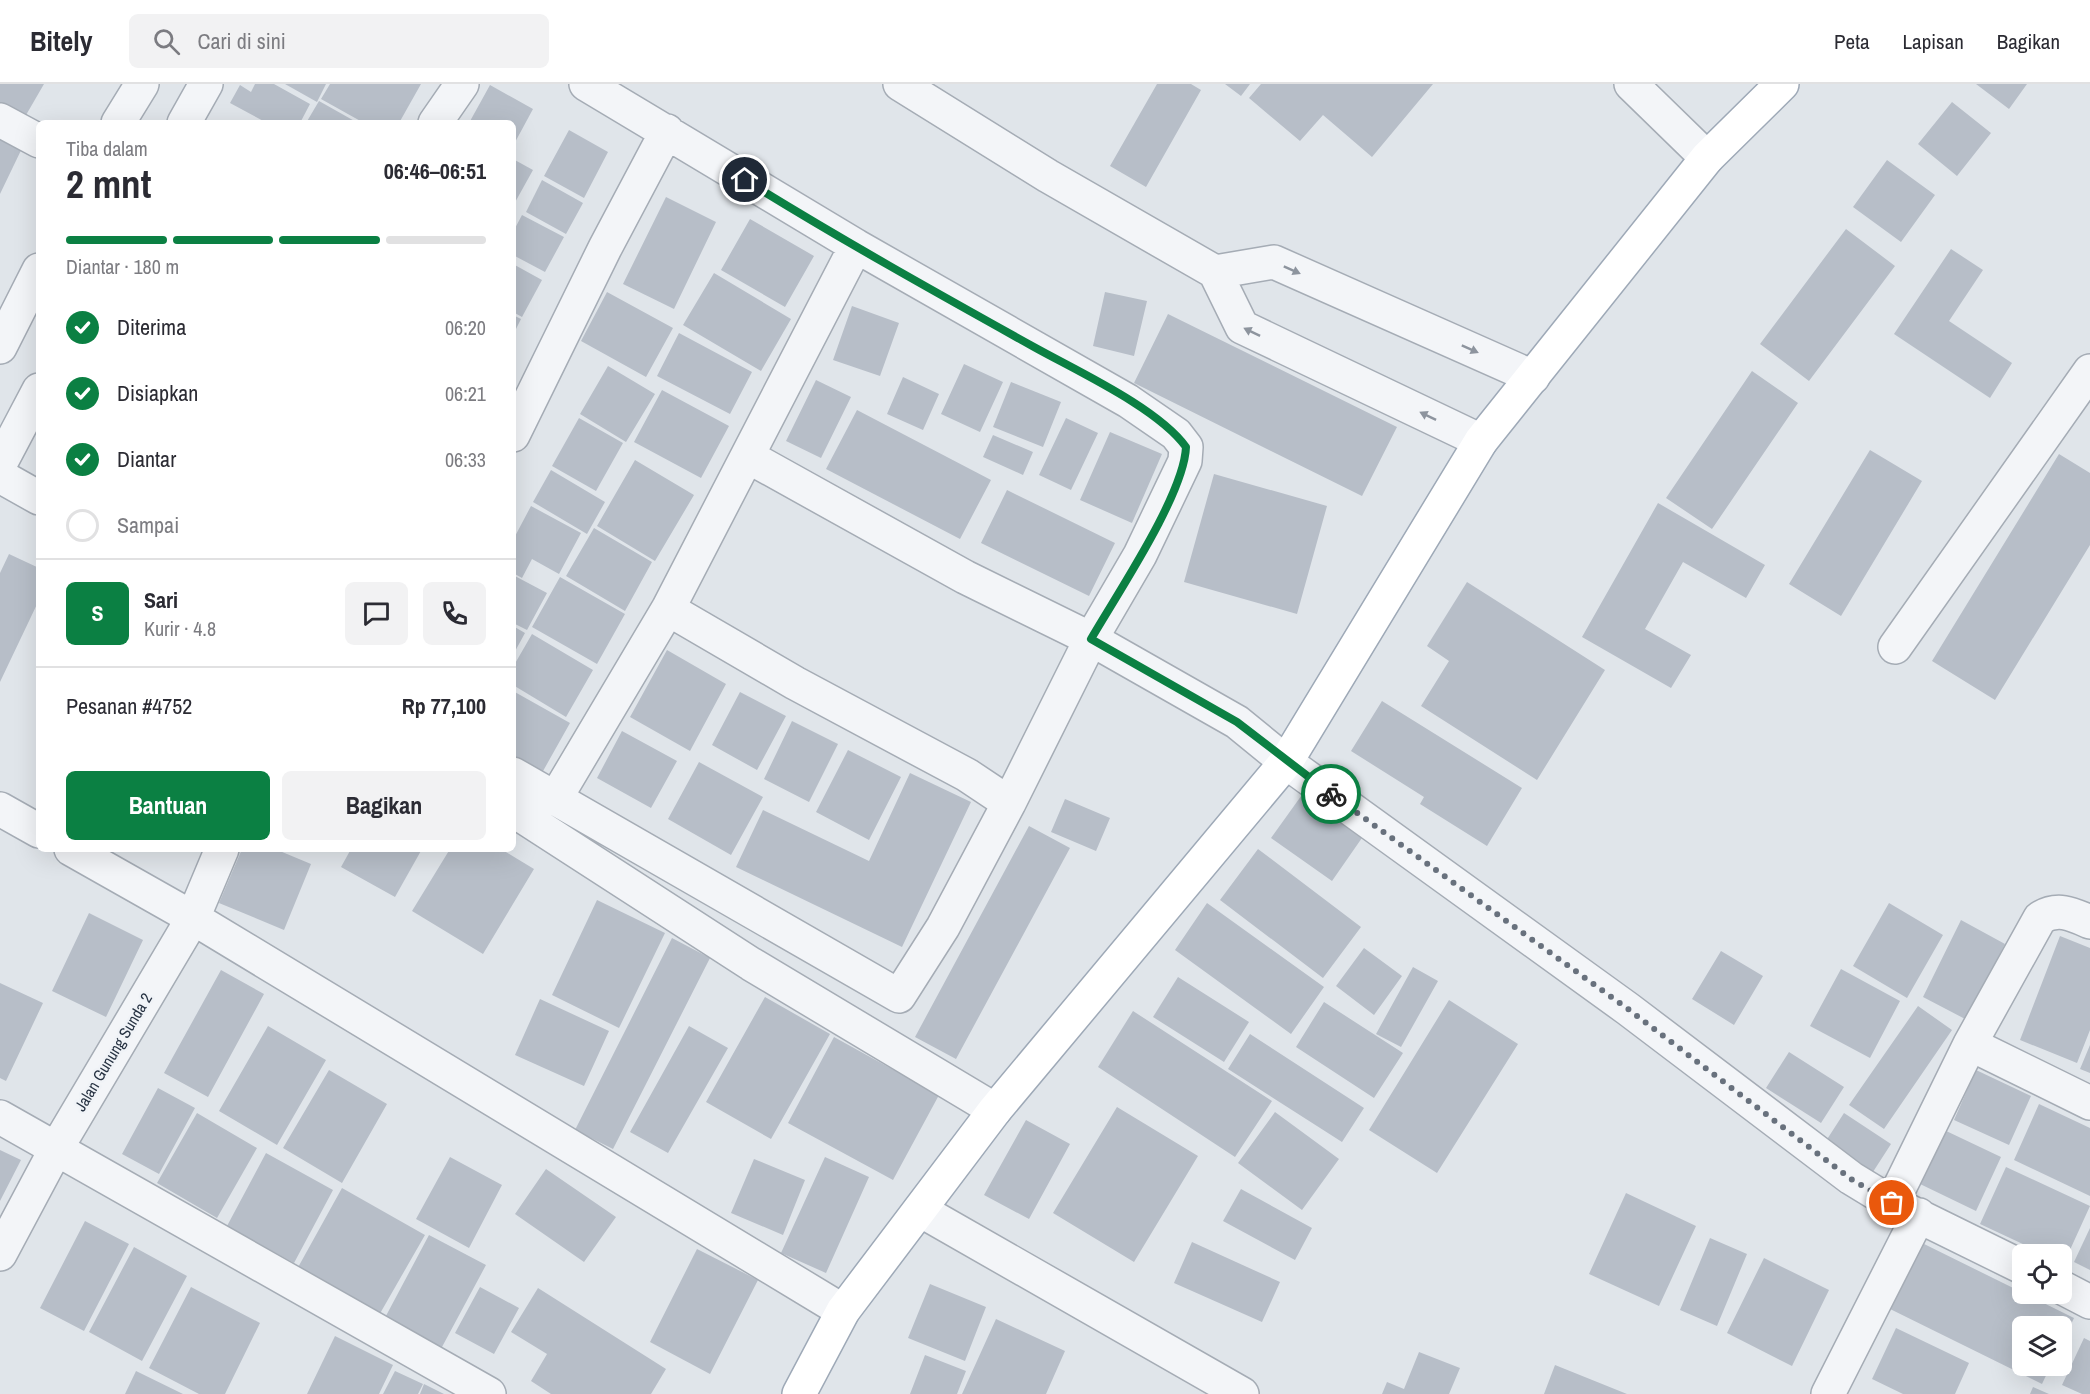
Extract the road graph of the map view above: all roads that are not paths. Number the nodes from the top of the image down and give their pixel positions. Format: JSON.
{"nodes":[{"id":1,"x":142,"y":84,"type":"edge"},
{"id":2,"x":206,"y":84,"type":"edge"},
{"id":3,"x":462,"y":84,"type":"edge"},
{"id":4,"x":585,"y":84,"type":"edge"},
{"id":5,"x":900,"y":84,"type":"edge"},
{"id":6,"x":1631,"y":84,"type":"edge"},
{"id":7,"x":1782,"y":84,"type":"edge"},
{"id":8,"x":0,"y":120,"type":"edge"},
{"id":9,"x":120,"y":120,"type":"edge"},
{"id":10,"x":186,"y":120,"type":"edge"},
{"id":11,"x":437,"y":120,"type":"edge"},
{"id":12,"x":667,"y":131,"type":"junction"},
{"id":13,"x":36,"y":139,"type":"edge"},
{"id":14,"x":1707,"y":158,"type":"junction"},
{"id":15,"x":856,"y":246,"type":"junction"},
{"id":16,"x":1215,"y":272,"type":"junction"},
{"id":17,"x":36,"y":276,"type":"edge"},
{"id":18,"x":0,"y":346,"type":"edge"},
{"id":19,"x":2090,"y":371,"type":"edge"},
{"id":20,"x":1533,"y":377,"type":"junction"},
{"id":21,"x":36,"y":396,"type":"edge"},
{"id":22,"x":518,"y":417,"type":"edge"},
{"id":23,"x":1481,"y":441,"type":"junction"},
{"id":24,"x":749,"y":457,"type":"junction"},
{"id":25,"x":0,"y":464,"type":"edge"},
{"id":26,"x":0,"y":476,"type":"edge"},
{"id":27,"x":36,"y":496,"type":"edge"},
{"id":28,"x":668,"y":609,"type":"junction"},
{"id":29,"x":1091,"y":639,"type":"junction"},
{"id":30,"x":1895,"y":647,"type":"dead end"},
{"id":31,"x":1286,"y":762,"type":"junction"},
{"id":32,"x":516,"y":776,"type":"edge"},
{"id":33,"x":555,"y":799,"type":"junction"},
{"id":34,"x":1009,"y":804,"type":"junction"},
{"id":35,"x":0,"y":809,"type":"edge"},
{"id":36,"x":516,"y":812,"type":"edge"},
{"id":37,"x":36,"y":829,"type":"edge"},
{"id":38,"x":76,"y":852,"type":"edge"},
{"id":39,"x":221,"y":852,"type":"edge"},
{"id":40,"x":193,"y":918,"type":"junction"},
{"id":41,"x":2090,"y":922,"type":"edge"},
{"id":42,"x":1970,"y":1044,"type":"junction"},
{"id":43,"x":2090,"y":1103,"type":"edge"},
{"id":44,"x":995,"y":1110,"type":"junction"},
{"id":45,"x":0,"y":1117,"type":"edge"},
{"id":46,"x":56,"y":1149,"type":"junction"},
{"id":47,"x":1905,"y":1209,"type":"junction"},
{"id":48,"x":920,"y":1210,"type":"junction"},
{"id":49,"x":0,"y":1254,"type":"edge"},
{"id":50,"x":2012,"y":1262,"type":"edge"},
{"id":51,"x":2072,"y":1293,"type":"edge"},
{"id":52,"x":2090,"y":1302,"type":"edge"},
{"id":53,"x":843,"y":1311,"type":"junction"},
{"id":54,"x":1837,"y":1391,"type":"edge"},
{"id":55,"x":489,"y":1394,"type":"edge"},
{"id":56,"x":799,"y":1394,"type":"edge"},
{"id":57,"x":1242,"y":1394,"type":"edge"}],
"edges":[{"from":1,"to":9,"type":"street"},
{"from":2,"to":10,"type":"street"},
{"from":3,"to":11,"type":"street"},
{"from":4,"to":12,"type":"street"},
{"from":5,"to":16,"type":"street"},
{"from":6,"to":14,"type":"street"},
{"from":7,"to":14,"type":"main road"},
{"from":8,"to":13,"type":"street"},
{"from":12,"to":15,"type":"street"},
{"from":12,"to":22,"type":"street"},
{"from":14,"to":20,"type":"main road"},
{"from":15,"to":24,"type":"street"},
{"from":15,"to":29,"type":"street"},
{"from":16,"to":20,"type":"street","one_way":true},
{"from":23,"to":16,"type":"street","one_way":true},
{"from":17,"to":18,"type":"street"},
{"from":19,"to":30,"type":"street"},
{"from":20,"to":23,"type":"main road"},
{"from":21,"to":25,"type":"street"},
{"from":23,"to":31,"type":"main road"},
{"from":24,"to":28,"type":"street"},
{"from":24,"to":29,"type":"street"},
{"from":26,"to":27,"type":"street"},
{"from":28,"to":33,"type":"street"},
{"from":28,"to":34,"type":"street"},
{"from":29,"to":31,"type":"street"},
{"from":29,"to":34,"type":"street"},
{"from":31,"to":44,"type":"main road"},
{"from":31,"to":47,"type":"street"},
{"from":32,"to":33,"type":"street"},
{"from":33,"to":34,"type":"street"},
{"from":35,"to":37,"type":"street"},
{"from":36,"to":44,"type":"street"},
{"from":38,"to":40,"type":"street"},
{"from":39,"to":40,"type":"street","name":"Jalan Gunung Sunda 2"},
{"from":40,"to":46,"type":"street","name":"Jalan Gunung Sunda 2"},
{"from":40,"to":53,"type":"street"},
{"from":41,"to":42,"type":"street"},
{"from":42,"to":43,"type":"street"},
{"from":42,"to":47,"type":"street"},
{"from":44,"to":48,"type":"main road"},
{"from":45,"to":46,"type":"street"},
{"from":46,"to":49,"type":"street","name":"Jalan Gunung Sunda 2"},
{"from":46,"to":55,"type":"street"},
{"from":47,"to":50,"type":"street"},
{"from":47,"to":54,"type":"street"},
{"from":48,"to":53,"type":"main road"},
{"from":48,"to":57,"type":"street"},
{"from":51,"to":52,"type":"street"},
{"from":53,"to":56,"type":"main road"}]}
